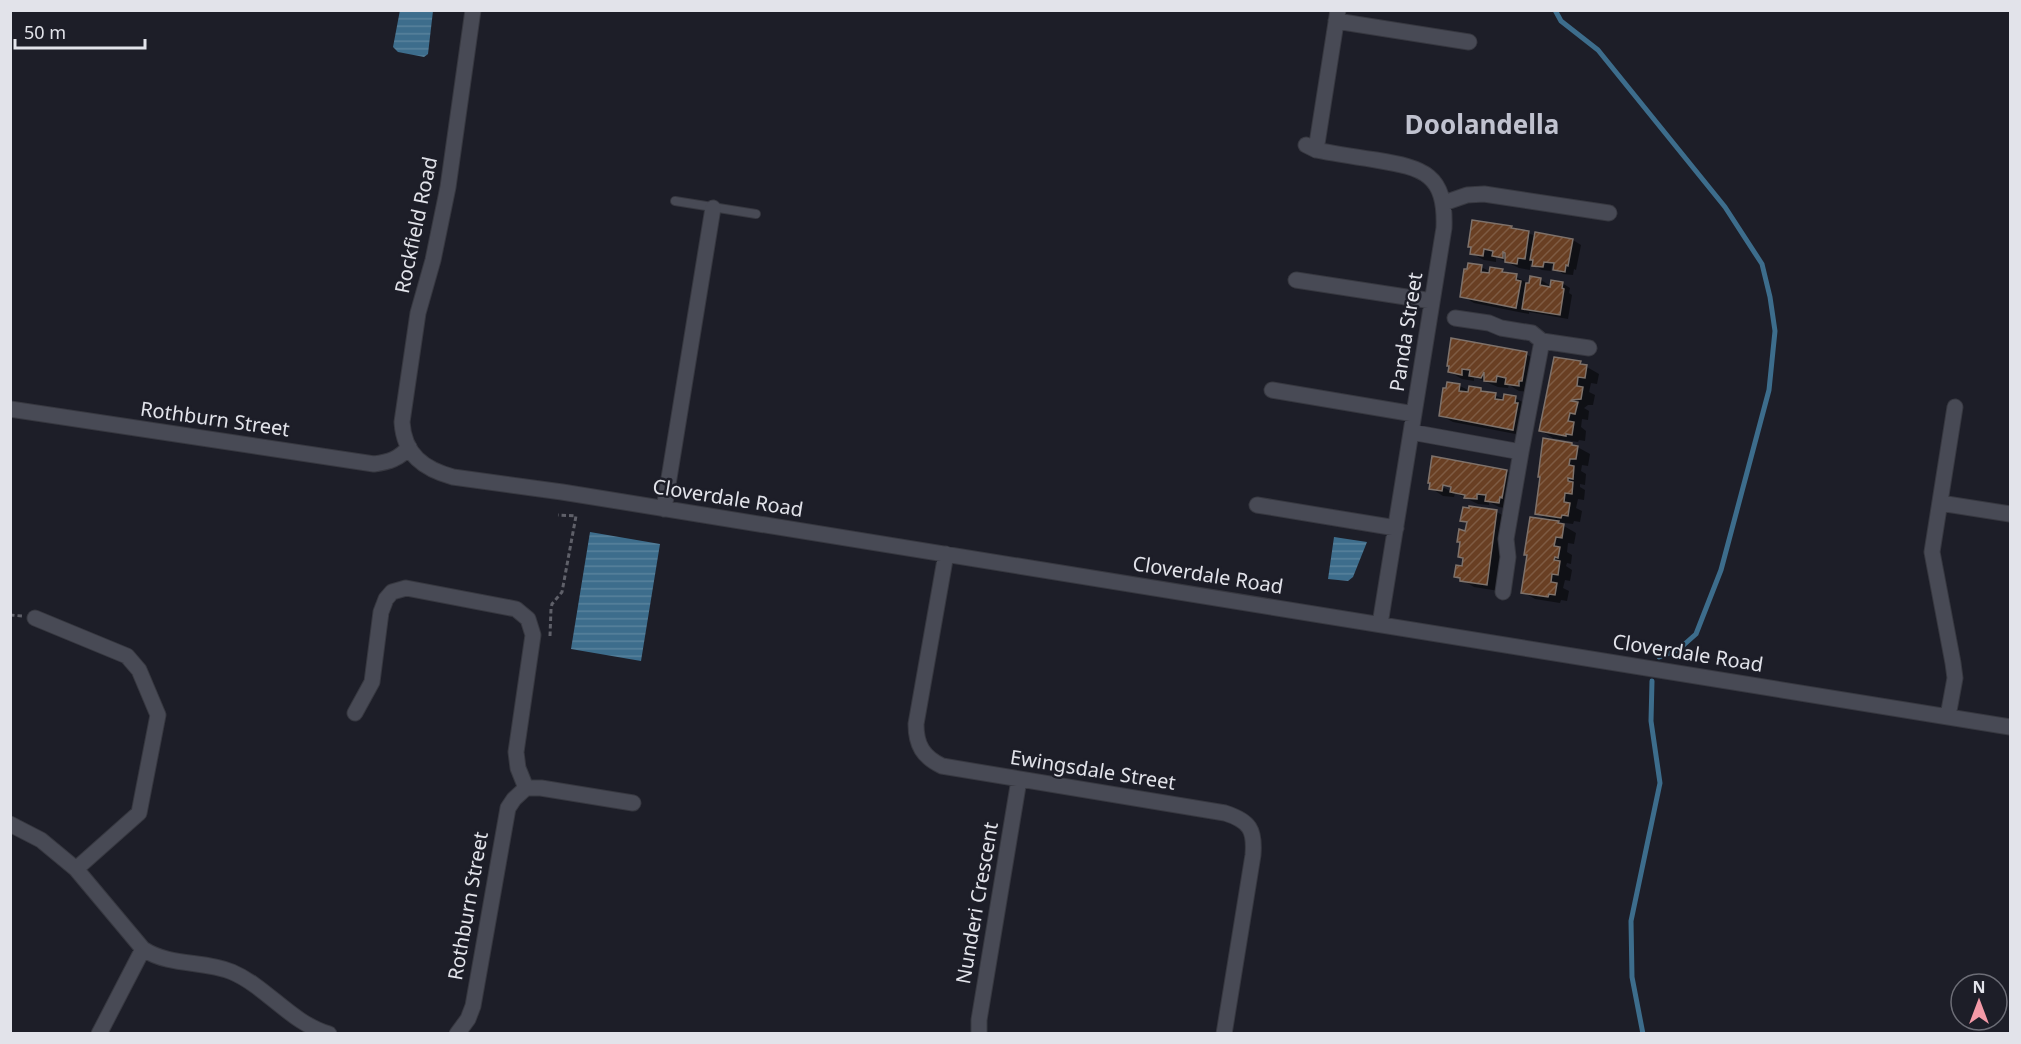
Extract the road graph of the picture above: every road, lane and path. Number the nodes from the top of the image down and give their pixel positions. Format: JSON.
{"nodes":[{"id":1,"x":473,"y":10,"type":"edge"},
{"id":2,"x":1337,"y":16,"type":"edge"},
{"id":3,"x":1469,"y":42,"type":"dead end"},
{"id":4,"x":675,"y":201,"type":"dead end"},
{"id":5,"x":1444,"y":203,"type":"junction"},
{"id":6,"x":713,"y":208,"type":"junction"},
{"id":7,"x":1609,"y":213,"type":"dead end"},
{"id":8,"x":756,"y":214,"type":"dead end"},
{"id":9,"x":1296,"y":280,"type":"dead end"},
{"id":10,"x":1432,"y":301,"type":"junction"},
{"id":11,"x":1455,"y":318,"type":"dead end"},
{"id":12,"x":1542,"y":341,"type":"junction"},
{"id":13,"x":1589,"y":348,"type":"dead end"},
{"id":14,"x":1272,"y":390,"type":"dead end"},
{"id":15,"x":1955,"y":407,"type":"dead end"},
{"id":16,"x":10,"y":409,"type":"edge"},
{"id":17,"x":1414,"y":414,"type":"junction"},
{"id":18,"x":1411,"y":432,"type":"junction"},
{"id":19,"x":409,"y":447,"type":"junction"},
{"id":20,"x":1521,"y":452,"type":"junction"},
{"id":21,"x":1940,"y":503,"type":"junction"},
{"id":22,"x":1257,"y":505,"type":"dead end"},
{"id":23,"x":664,"y":509,"type":"junction"},
{"id":24,"x":2010,"y":514,"type":"edge"},
{"id":25,"x":558,"y":515,"type":"dead end"},
{"id":26,"x":1396,"y":528,"type":"junction"},
{"id":27,"x":946,"y":554,"type":"junction"},
{"id":28,"x":1503,"y":592,"type":"dead end"},
{"id":29,"x":35,"y":618,"type":"dead end"},
{"id":30,"x":1380,"y":624,"type":"junction"},
{"id":31,"x":533,"y":635,"type":"junction"},
{"id":32,"x":355,"y":713,"type":"dead end"},
{"id":33,"x":1948,"y":716,"type":"junction"},
{"id":34,"x":2010,"y":727,"type":"edge"},
{"id":35,"x":1019,"y":780,"type":"junction"},
{"id":36,"x":526,"y":788,"type":"junction"},
{"id":37,"x":633,"y":803,"type":"dead end"},
{"id":38,"x":10,"y":824,"type":"edge"},
{"id":39,"x":76,"y":869,"type":"junction"},
{"id":40,"x":143,"y":950,"type":"junction"},
{"id":41,"x":99,"y":1034,"type":"edge"},
{"id":42,"x":328,"y":1034,"type":"edge"},
{"id":43,"x":457,"y":1034,"type":"edge"},
{"id":44,"x":979,"y":1034,"type":"edge"},
{"id":45,"x":1224,"y":1034,"type":"edge"}],
"edges":[{"from":1,"to":19,"type":"street","name":"Rockfield Road"},
{"from":2,"to":3,"type":"street"},
{"from":2,"to":5,"type":"street"},
{"from":4,"to":6,"type":"lane"},
{"from":5,"to":7,"type":"street"},
{"from":5,"to":10,"type":"street","name":"Panda Street"},
{"from":6,"to":8,"type":"lane"},
{"from":6,"to":23,"type":"street"},
{"from":9,"to":10,"type":"street"},
{"from":10,"to":17,"type":"street","name":"Panda Street"},
{"from":11,"to":12,"type":"street"},
{"from":12,"to":13,"type":"street"},
{"from":12,"to":20,"type":"street"},
{"from":14,"to":17,"type":"street"},
{"from":15,"to":21,"type":"street"},
{"from":16,"to":19,"type":"street","name":"Rothburn Street"},
{"from":17,"to":18,"type":"street","name":"Panda Street"},
{"from":18,"to":20,"type":"street"},
{"from":18,"to":26,"type":"street","name":"Panda Street"},
{"from":19,"to":23,"type":"street","name":"Cloverdale Road"},
{"from":20,"to":28,"type":"street"},
{"from":21,"to":24,"type":"street"},
{"from":21,"to":33,"type":"street"},
{"from":22,"to":26,"type":"street"},
{"from":23,"to":27,"type":"street","name":"Cloverdale Road"},
{"from":25,"to":31,"type":"path"},
{"from":26,"to":30,"type":"street","name":"Panda Street"},
{"from":27,"to":30,"type":"street","name":"Cloverdale Road"},
{"from":27,"to":35,"type":"street","name":"Ewingsdale Street"},
{"from":29,"to":39,"type":"street"},
{"from":30,"to":33,"type":"street","name":"Cloverdale Road"},
{"from":31,"to":32,"type":"street"},
{"from":31,"to":36,"type":"street"},
{"from":33,"to":34,"type":"street","name":"Cloverdale Road"},
{"from":35,"to":44,"type":"street","name":"Nunderi Crescent"},
{"from":35,"to":45,"type":"street","name":"Ewingsdale Street"},
{"from":36,"to":37,"type":"street"},
{"from":36,"to":43,"type":"street","name":"Rothburn Street"},
{"from":38,"to":39,"type":"street"},
{"from":39,"to":40,"type":"street"},
{"from":40,"to":41,"type":"street"},
{"from":40,"to":42,"type":"street"}]}
